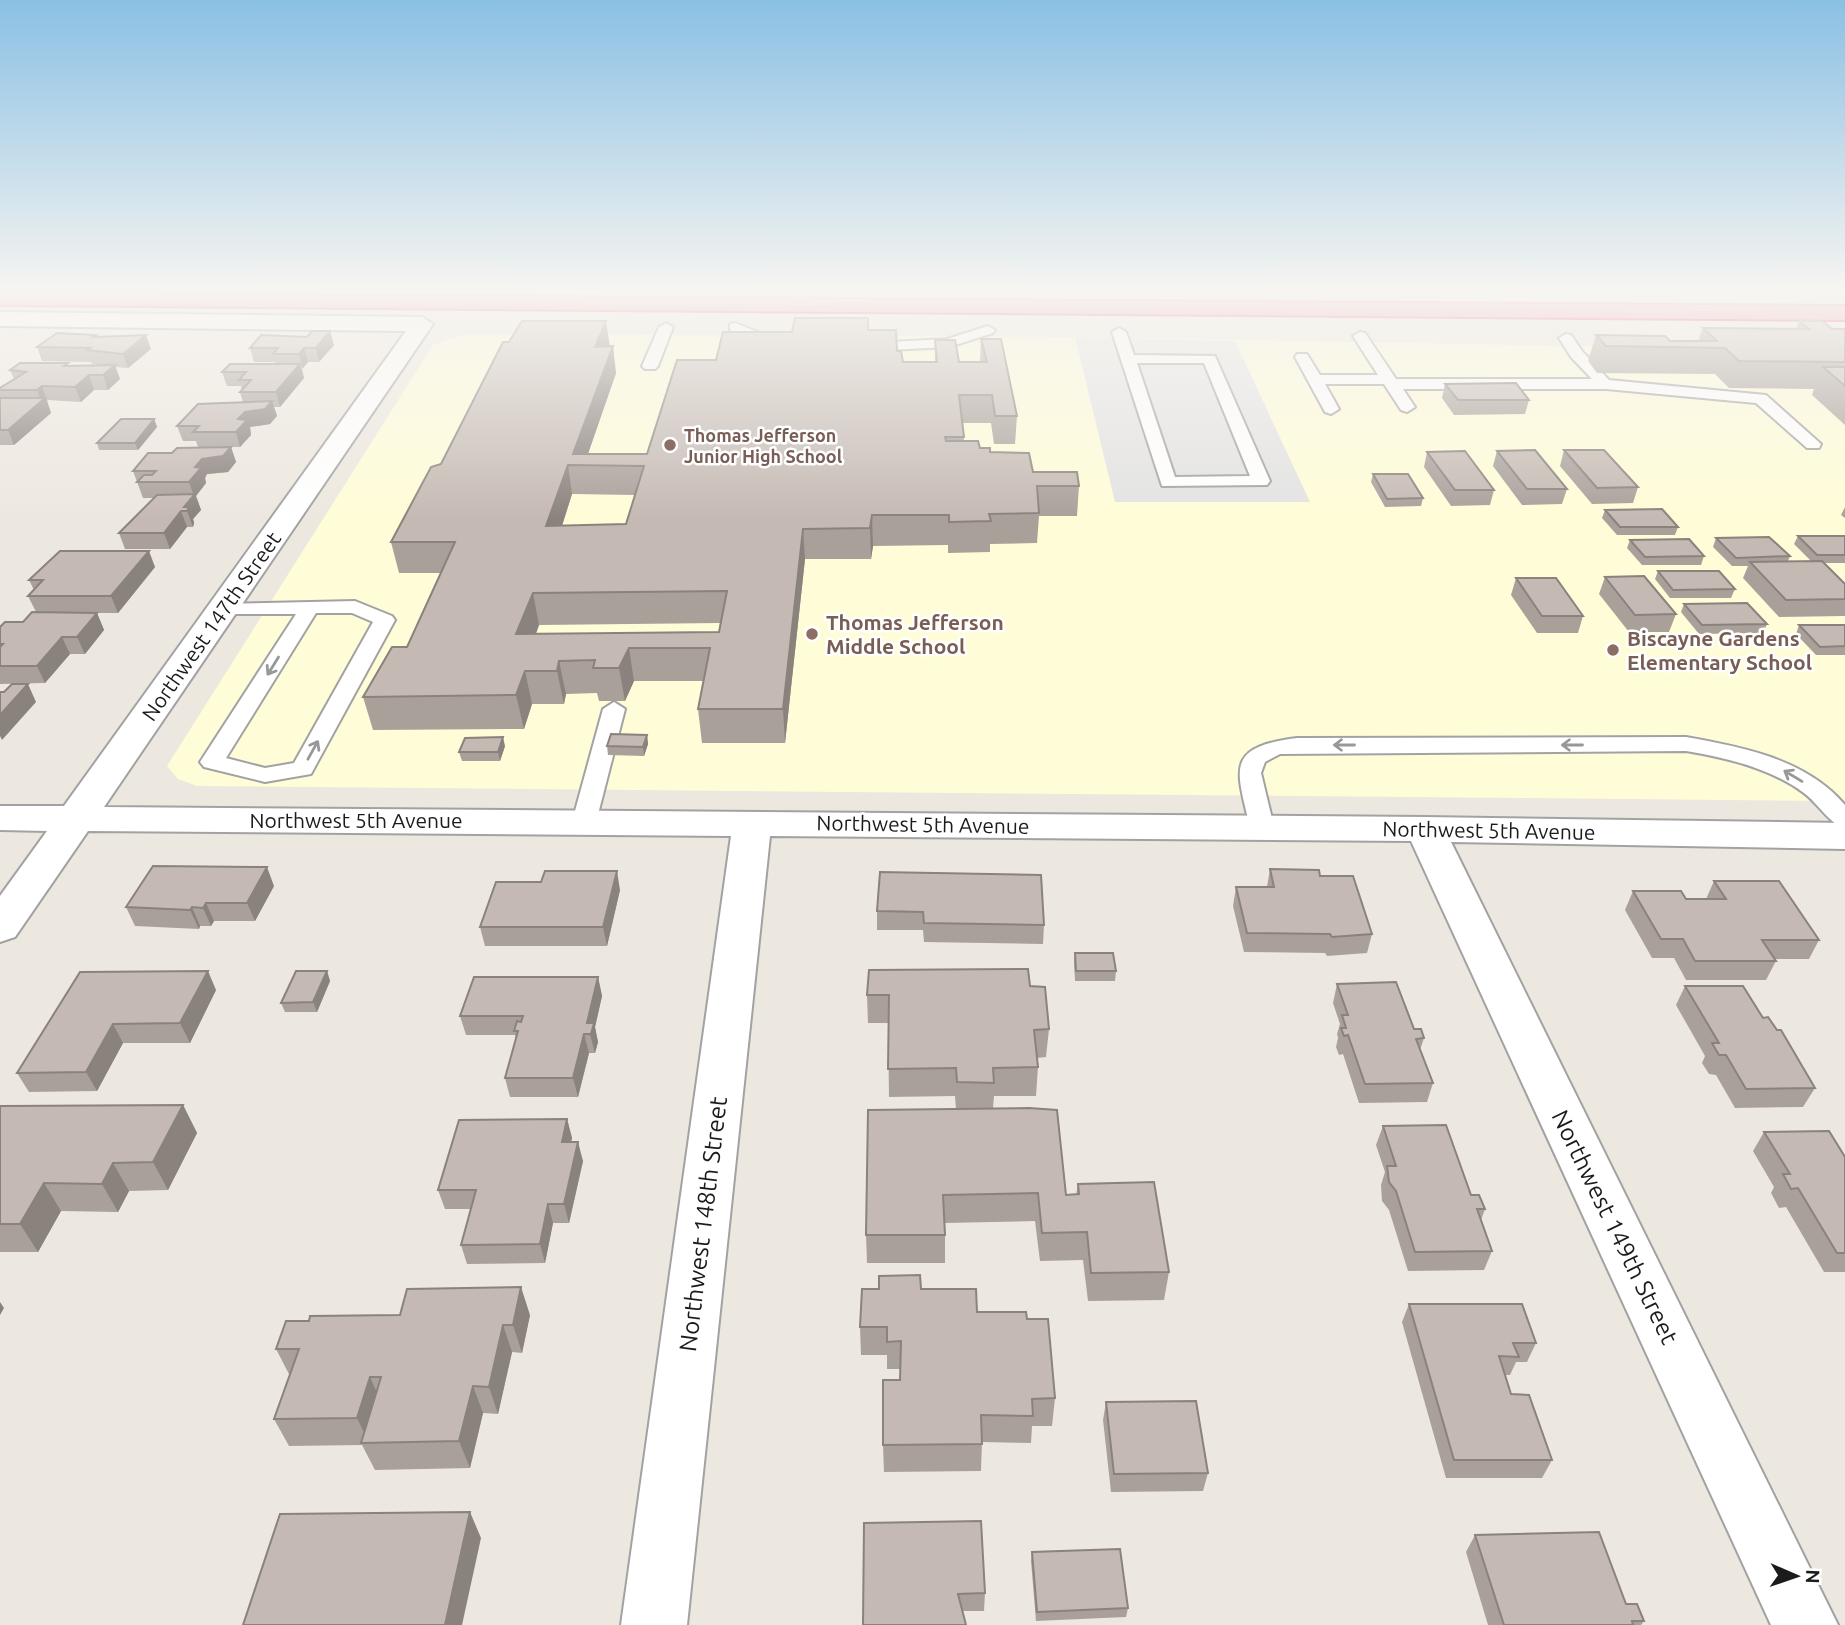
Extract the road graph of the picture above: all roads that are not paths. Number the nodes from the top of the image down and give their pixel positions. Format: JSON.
{"nodes":[{"id":1,"x":391,"y":368,"type":"edge"},
{"id":2,"x":1131,"y":368,"type":"edge"},
{"id":3,"x":1214,"y":368,"type":"edge"},
{"id":4,"x":1308,"y":368,"type":"edge"},
{"id":5,"x":1381,"y":368,"type":"edge"},
{"id":6,"x":1589,"y":368,"type":"edge"},
{"id":7,"x":1314,"y":380,"type":"junction"},
{"id":8,"x":1390,"y":382,"type":"junction"},
{"id":9,"x":1605,"y":384,"type":"junction"},
{"id":10,"x":1407,"y":407,"type":"dead end"},
{"id":11,"x":1331,"y":409,"type":"dead end"},
{"id":12,"x":1813,"y":444,"type":"dead end"},
{"id":13,"x":224,"y":608,"type":"junction"},
{"id":14,"x":309,"y":609,"type":"junction"},
{"id":15,"x":614,"y":709,"type":"edge"},
{"id":16,"x":0,"y":818,"type":"edge"},
{"id":17,"x":77,"y":819,"type":"junction"},
{"id":18,"x":1845,"y":820,"type":"edge"},
{"id":19,"x":584,"y":822,"type":"junction"},
{"id":20,"x":752,"y":823,"type":"junction"},
{"id":21,"x":1262,"y":827,"type":"junction"},
{"id":22,"x":1425,"y":829,"type":"junction"},
{"id":23,"x":1845,"y":836,"type":"edge"},
{"id":24,"x":0,"y":926,"type":"edge"},
{"id":25,"x":654,"y":1625,"type":"edge"},
{"id":26,"x":1805,"y":1625,"type":"edge"}],
"edges":[{"from":1,"to":13,"type":"street","name":"Northwest 147th Street"},
{"from":2,"to":3,"type":"lane"},
{"from":4,"to":7,"type":"lane"},
{"from":5,"to":8,"type":"lane"},
{"from":6,"to":9,"type":"lane"},
{"from":7,"to":8,"type":"lane"},
{"from":7,"to":11,"type":"lane"},
{"from":8,"to":9,"type":"lane"},
{"from":8,"to":10,"type":"lane"},
{"from":9,"to":12,"type":"lane"},
{"from":13,"to":14,"type":"lane"},
{"from":13,"to":17,"type":"street","name":"Northwest 147th Street"},
{"from":14,"to":14,"type":"lane","one_way":true},
{"from":15,"to":19,"type":"lane"},
{"from":16,"to":17,"type":"street","name":"Northwest 5th Avenue"},
{"from":17,"to":19,"type":"street","name":"Northwest 5th Avenue"},
{"from":17,"to":24,"type":"street","name":"Northwest 147th Street"},
{"from":18,"to":21,"type":"lane","one_way":true},
{"from":19,"to":20,"type":"street","name":"Northwest 5th Avenue"},
{"from":20,"to":21,"type":"street","name":"Northwest 5th Avenue"},
{"from":20,"to":25,"type":"street","name":"Northwest 148th Street"},
{"from":21,"to":22,"type":"street","name":"Northwest 5th Avenue"},
{"from":22,"to":23,"type":"street","name":"Northwest 5th Avenue"},
{"from":22,"to":26,"type":"street","name":"Northwest 149th Street"}]}
